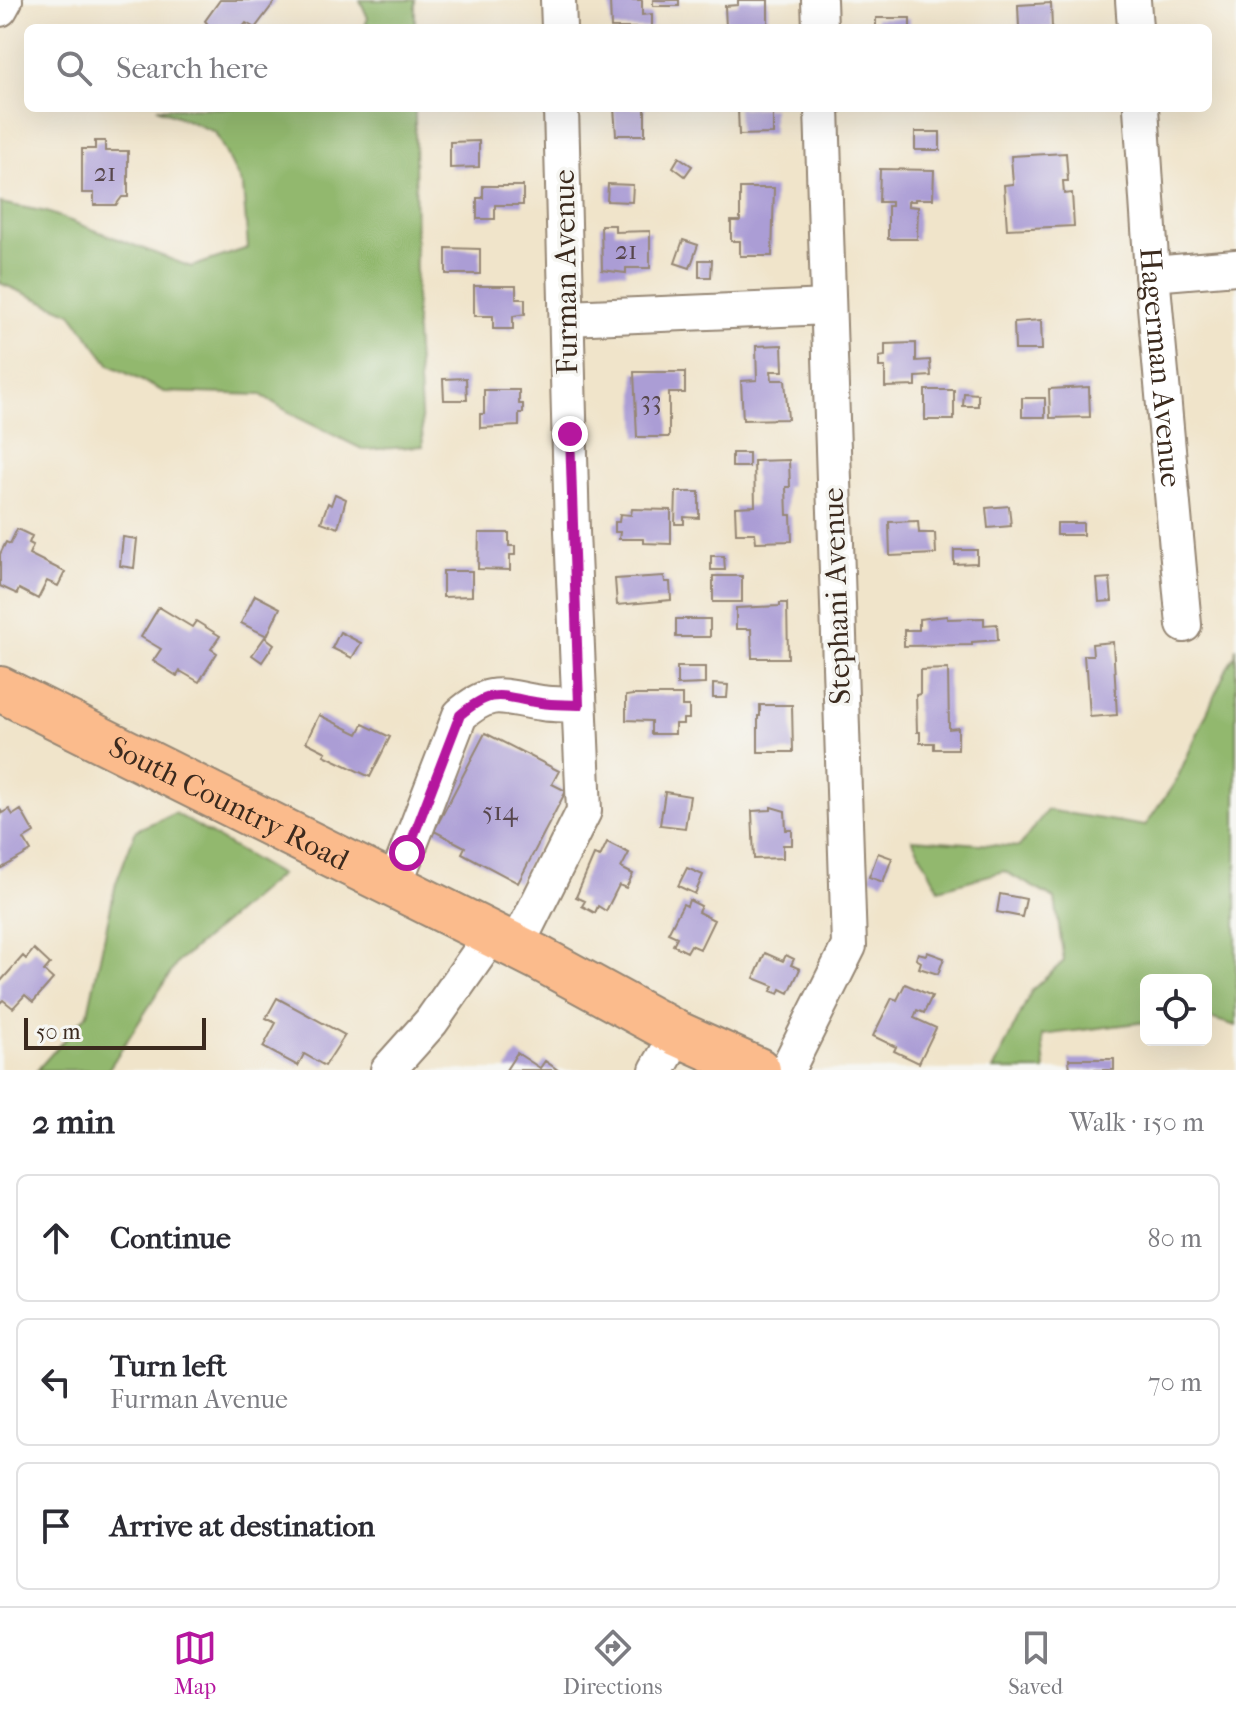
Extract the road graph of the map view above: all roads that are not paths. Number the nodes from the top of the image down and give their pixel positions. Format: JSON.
{"nodes":[{"id":1,"x":5,"y":0,"type":"edge"},
{"id":2,"x":558,"y":0,"type":"edge"},
{"id":3,"x":819,"y":0,"type":"edge"},
{"id":4,"x":1133,"y":0,"type":"edge"},
{"id":5,"x":0,"y":9,"type":"edge"},
{"id":6,"x":559,"y":24,"type":"edge"},
{"id":7,"x":820,"y":24,"type":"edge"},
{"id":8,"x":1135,"y":24,"type":"edge"},
{"id":9,"x":561,"y":112,"type":"edge"},
{"id":10,"x":822,"y":112,"type":"edge"},
{"id":11,"x":1141,"y":112,"type":"edge"},
{"id":12,"x":1236,"y":267,"type":"edge"},
{"id":13,"x":1152,"y":274,"type":"junction"},
{"id":14,"x":828,"y":307,"type":"junction"},
{"id":15,"x":567,"y":318,"type":"junction"},
{"id":16,"x":1184,"y":625,"type":"dead end"},
{"id":17,"x":0,"y":689,"type":"edge"},
{"id":18,"x":579,"y":705,"type":"junction"},
{"id":19,"x":394,"y":886,"type":"junction"},
{"id":20,"x":504,"y":941,"type":"junction"},
{"id":21,"x":667,"y":1052,"type":"edge"},
{"id":22,"x":388,"y":1070,"type":"edge"},
{"id":23,"x":758,"y":1070,"type":"edge"},
{"id":24,"x":787,"y":1070,"type":"edge"}],
"edges":[{"from":1,"to":5,"type":"street"},
{"from":2,"to":6,"type":"street"},
{"from":3,"to":7,"type":"street"},
{"from":4,"to":8,"type":"street"},
{"from":9,"to":15,"type":"street","name":"Furman Avenue"},
{"from":10,"to":14,"type":"street","name":"Stephani Avenue"},
{"from":11,"to":13,"type":"street","name":"Hagerman Avenue"},
{"from":12,"to":13,"type":"street"},
{"from":13,"to":16,"type":"street","name":"Hagerman Avenue"},
{"from":14,"to":15,"type":"street"},
{"from":14,"to":24,"type":"street","name":"Stephani Avenue"},
{"from":15,"to":18,"type":"street","name":"Furman Avenue"},
{"from":17,"to":19,"type":"main road","name":"South Country Road"},
{"from":18,"to":19,"type":"street"},
{"from":18,"to":20,"type":"street","name":"Furman Avenue"},
{"from":19,"to":20,"type":"main road","name":"South Country Road"},
{"from":20,"to":21,"type":"main road","name":"South Country Road"},
{"from":20,"to":22,"type":"street","name":"Furman Avenue"},
{"from":21,"to":23,"type":"main road","name":"South Country Road"}]}
